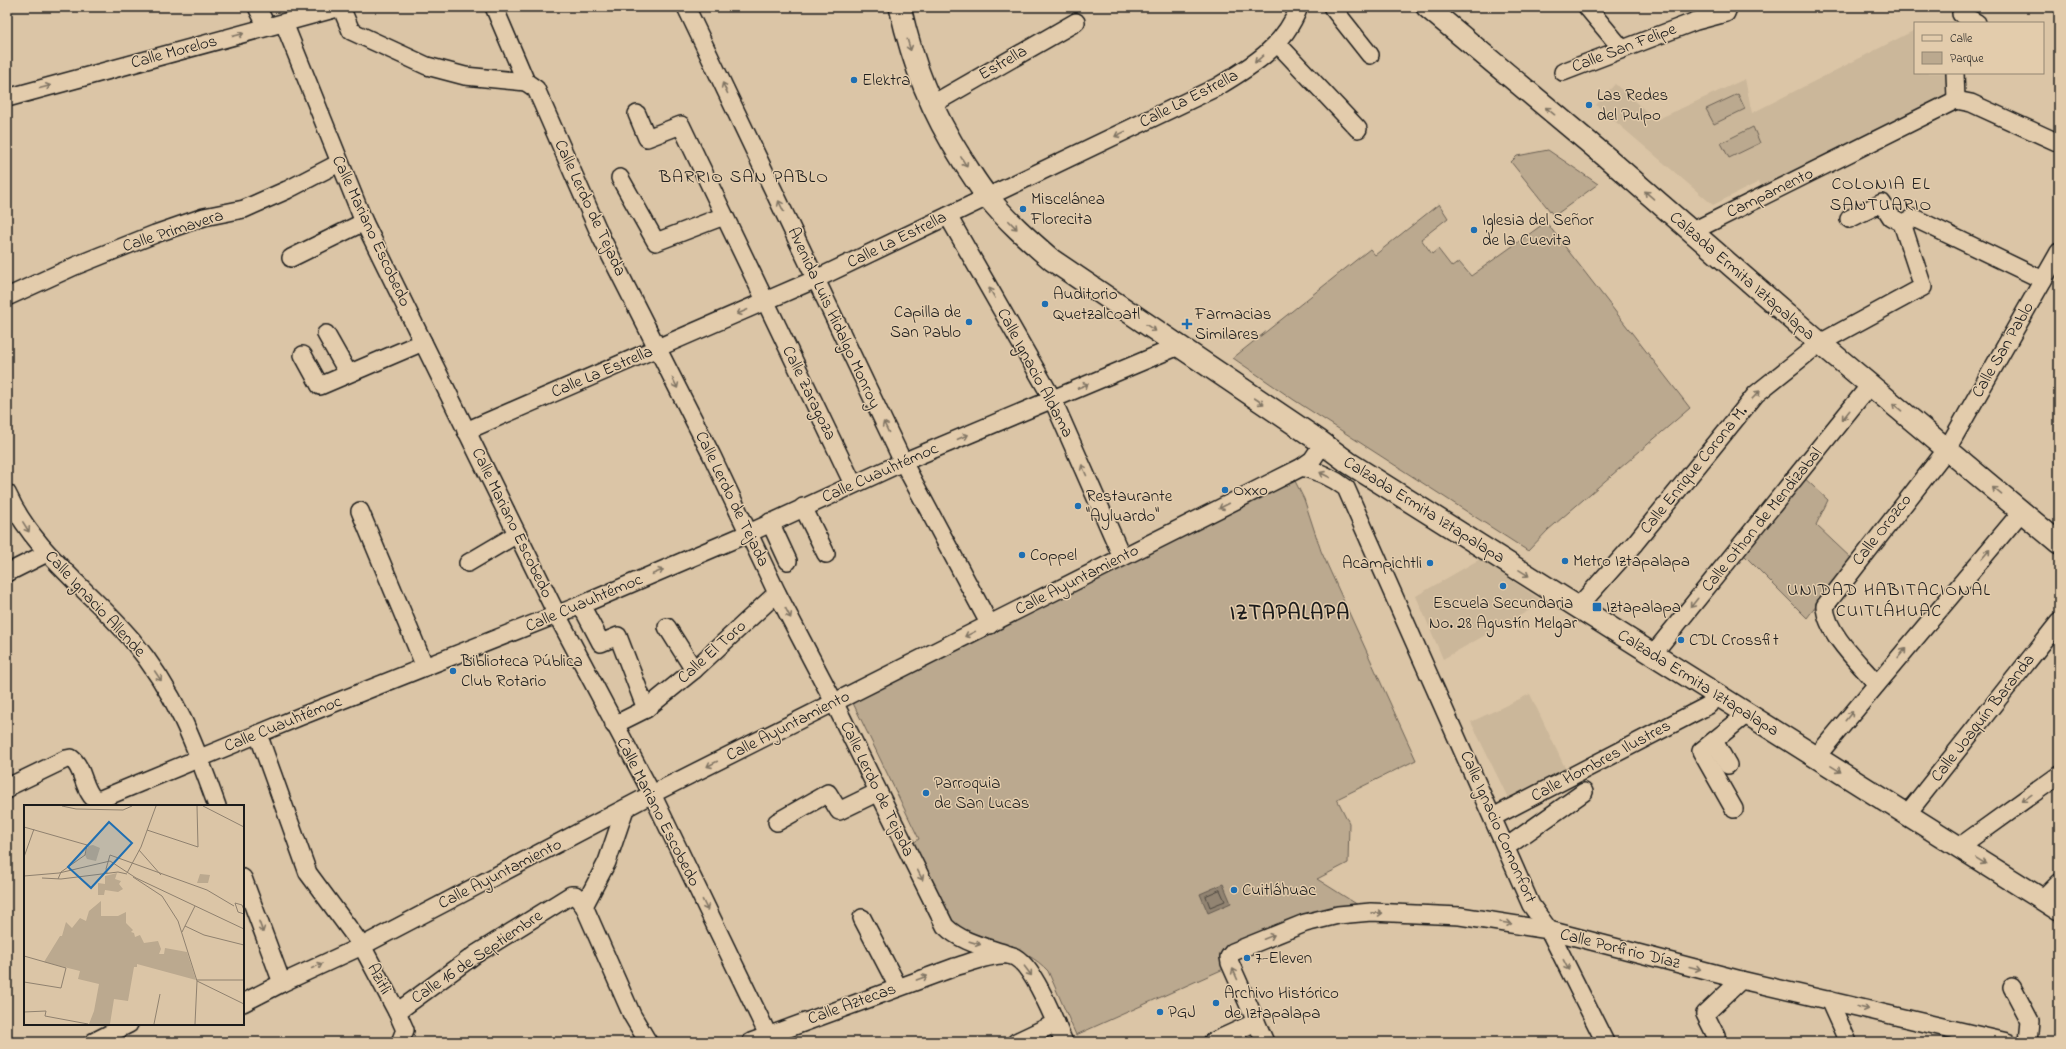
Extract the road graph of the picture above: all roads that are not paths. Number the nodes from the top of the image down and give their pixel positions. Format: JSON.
{"nodes":[{"id":1,"x":257,"y":7,"type":"edge"},
{"id":2,"x":341,"y":7,"type":"edge"},
{"id":3,"x":494,"y":7,"type":"edge"},
{"id":4,"x":686,"y":7,"type":"edge"},
{"id":5,"x":900,"y":7,"type":"edge"},
{"id":6,"x":1299,"y":7,"type":"edge"},
{"id":7,"x":1332,"y":7,"type":"edge"},
{"id":8,"x":1427,"y":7,"type":"edge"},
{"id":9,"x":1587,"y":7,"type":"edge"},
{"id":10,"x":1726,"y":9,"type":"edge"},
{"id":11,"x":1960,"y":15,"type":"edge"},
{"id":12,"x":1076,"y":22,"type":"dead end"},
{"id":13,"x":1975,"y":22,"type":"edge"},
{"id":14,"x":284,"y":23,"type":"junction"},
{"id":15,"x":267,"y":27,"type":"junction"},
{"id":16,"x":1277,"y":43,"type":"junction"},
{"id":17,"x":1622,"y":49,"type":"junction"},
{"id":18,"x":1370,"y":55,"type":"dead end"},
{"id":19,"x":1563,"y":72,"type":"dead end"},
{"id":20,"x":1955,"y":74,"type":"edge"},
{"id":21,"x":526,"y":82,"type":"junction"},
{"id":22,"x":7,"y":98,"type":"edge"},
{"id":23,"x":1956,"y":100,"type":"junction"},
{"id":24,"x":931,"y":105,"type":"junction"},
{"id":25,"x":637,"y":114,"type":"dead end"},
{"id":26,"x":1358,"y":129,"type":"dead end"},
{"id":27,"x":2059,"y":143,"type":"edge"},
{"id":28,"x":339,"y":163,"type":"junction"},
{"id":29,"x":620,"y":178,"type":"dead end"},
{"id":30,"x":987,"y":197,"type":"junction"},
{"id":31,"x":724,"y":216,"type":"junction"},
{"id":32,"x":948,"y":216,"type":"junction"},
{"id":33,"x":1849,"y":219,"type":"dead end"},
{"id":34,"x":364,"y":222,"type":"junction"},
{"id":35,"x":1902,"y":223,"type":"junction"},
{"id":36,"x":1691,"y":232,"type":"junction"},
{"id":37,"x":2059,"y":252,"type":"edge"},
{"id":38,"x":291,"y":258,"type":"dead end"},
{"id":39,"x":816,"y":279,"type":"junction"},
{"id":40,"x":2043,"y":280,"type":"junction"},
{"id":41,"x":7,"y":298,"type":"edge"},
{"id":42,"x":765,"y":302,"type":"junction"},
{"id":43,"x":326,"y":334,"type":"dead end"},
{"id":44,"x":423,"y":342,"type":"junction"},
{"id":45,"x":1820,"y":343,"type":"junction"},
{"id":46,"x":1179,"y":346,"type":"junction"},
{"id":47,"x":658,"y":348,"type":"junction"},
{"id":48,"x":303,"y":355,"type":"dead end"},
{"id":49,"x":348,"y":374,"type":"junction"},
{"id":50,"x":1870,"y":385,"type":"junction"},
{"id":51,"x":1052,"y":398,"type":"junction"},
{"id":52,"x":466,"y":431,"type":"junction"},
{"id":53,"x":1318,"y":440,"type":"junction"},
{"id":54,"x":1947,"y":449,"type":"junction"},
{"id":55,"x":903,"y":462,"type":"junction"},
{"id":56,"x":1349,"y":463,"type":"junction"},
{"id":57,"x":1302,"y":467,"type":"junction"},
{"id":58,"x":853,"y":484,"type":"junction"},
{"id":59,"x":7,"y":492,"type":"edge"},
{"id":60,"x":803,"y":507,"type":"junction"},
{"id":61,"x":360,"y":511,"type":"dead end"},
{"id":62,"x":2022,"y":512,"type":"junction"},
{"id":63,"x":770,"y":522,"type":"junction"},
{"id":64,"x":749,"y":533,"type":"junction"},
{"id":65,"x":518,"y":534,"type":"junction"},
{"id":66,"x":2059,"y":543,"type":"edge"},
{"id":67,"x":47,"y":553,"type":"junction"},
{"id":68,"x":826,"y":554,"type":"dead end"},
{"id":69,"x":1122,"y":557,"type":"junction"},
{"id":70,"x":788,"y":561,"type":"dead end"},
{"id":71,"x":468,"y":563,"type":"dead end"},
{"id":72,"x":7,"y":573,"type":"edge"},
{"id":73,"x":777,"y":592,"type":"junction"},
{"id":74,"x":581,"y":605,"type":"junction"},
{"id":75,"x":1578,"y":607,"type":"junction"},
{"id":76,"x":557,"y":614,"type":"junction"},
{"id":77,"x":2059,"y":622,"type":"edge"},
{"id":78,"x":990,"y":625,"type":"junction"},
{"id":79,"x":667,"y":627,"type":"dead end"},
{"id":80,"x":1653,"y":654,"type":"junction"},
{"id":81,"x":425,"y":667,"type":"junction"},
{"id":82,"x":694,"y":670,"type":"junction"},
{"id":83,"x":1876,"y":683,"type":"junction"},
{"id":84,"x":834,"y":702,"type":"junction"},
{"id":85,"x":1709,"y":705,"type":"dead end"},
{"id":86,"x":646,"y":709,"type":"junction"},
{"id":87,"x":1747,"y":714,"type":"junction"},
{"id":88,"x":614,"y":725,"type":"junction"},
{"id":89,"x":258,"y":734,"type":"junction"},
{"id":90,"x":1714,"y":741,"type":"junction"},
{"id":91,"x":1816,"y":757,"type":"junction"},
{"id":92,"x":200,"y":758,"type":"junction"},
{"id":93,"x":1728,"y":765,"type":"dead end"},
{"id":94,"x":2059,"y":775,"type":"edge"},
{"id":95,"x":7,"y":790,"type":"edge"},
{"id":96,"x":878,"y":792,"type":"junction"},
{"id":97,"x":1584,"y":792,"type":"dead end"},
{"id":98,"x":652,"y":794,"type":"junction"},
{"id":99,"x":217,"y":805,"type":"edge"},
{"id":100,"x":625,"y":809,"type":"junction"},
{"id":101,"x":1734,"y":809,"type":"dead end"},
{"id":102,"x":1907,"y":814,"type":"junction"},
{"id":103,"x":1497,"y":815,"type":"junction"},
{"id":104,"x":777,"y":822,"type":"dead end"},
{"id":105,"x":1512,"y":843,"type":"junction"},
{"id":106,"x":1959,"y":847,"type":"junction"},
{"id":107,"x":244,"y":881,"type":"edge"},
{"id":108,"x":2059,"y":882,"type":"edge"},
{"id":109,"x":2042,"y":899,"type":"junction"},
{"id":110,"x":584,"y":906,"type":"junction"},
{"id":111,"x":2059,"y":910,"type":"edge"},
{"id":112,"x":1539,"y":915,"type":"junction"},
{"id":113,"x":862,"y":918,"type":"dead end"},
{"id":114,"x":1549,"y":930,"type":"junction"},
{"id":115,"x":362,"y":946,"type":"junction"},
{"id":116,"x":1009,"y":955,"type":"junction"},
{"id":117,"x":1741,"y":980,"type":"junction"},
{"id":118,"x":282,"y":983,"type":"junction"},
{"id":119,"x":898,"y":987,"type":"junction"},
{"id":120,"x":2012,"y":987,"type":"dead end"},
{"id":121,"x":1829,"y":1000,"type":"junction"},
{"id":122,"x":244,"y":1002,"type":"edge"},
{"id":123,"x":397,"y":1012,"type":"junction"},
{"id":124,"x":1256,"y":1022,"type":"junction"},
{"id":125,"x":1056,"y":1023,"type":"junction"},
{"id":126,"x":127,"y":1025,"type":"edge"},
{"id":127,"x":768,"y":1035,"type":"junction"},
{"id":128,"x":1984,"y":1039,"type":"edge"},
{"id":129,"x":93,"y":1042,"type":"edge"},
{"id":130,"x":400,"y":1042,"type":"edge"},
{"id":131,"x":648,"y":1042,"type":"edge"},
{"id":132,"x":751,"y":1042,"type":"edge"},
{"id":133,"x":1016,"y":1042,"type":"edge"},
{"id":134,"x":1064,"y":1042,"type":"edge"},
{"id":135,"x":1212,"y":1042,"type":"edge"},
{"id":136,"x":1265,"y":1042,"type":"edge"},
{"id":137,"x":1605,"y":1042,"type":"edge"},
{"id":138,"x":1716,"y":1042,"type":"edge"},
{"id":139,"x":1848,"y":1042,"type":"edge"},
{"id":140,"x":2007,"y":1042,"type":"edge"},
{"id":141,"x":2028,"y":1042,"type":"edge"}],
"edges":[{"from":1,"to":15,"type":"street"},
{"from":2,"to":14,"type":"street","name":"Calle Morelos"},
{"from":2,"to":21,"type":"street"},
{"from":3,"to":21,"type":"street","name":"Calle Lerdo de Tejada"},
{"from":39,"to":4,"type":"street","name":"Avenida Luis Hidalgo Monroy","one_way":true},
{"from":5,"to":24,"type":"main road","name":"Calzada Ermita Iztapalapa","one_way":true},
{"from":6,"to":16,"type":"street","name":"Calle La Estrella"},
{"from":7,"to":18,"type":"street"},
{"from":36,"to":8,"type":"main road","name":"Calzada Ermita Iztapalapa","one_way":true},
{"from":9,"to":17,"type":"street"},
{"from":10,"to":17,"type":"street","name":"Calle San Felipe"},
{"from":11,"to":13,"type":"street"},
{"from":12,"to":24,"type":"street","name":"Estrella"},
{"from":14,"to":15,"type":"street","name":"Calle Morelos"},
{"from":14,"to":28,"type":"street","name":"Calle Mariano Escobedo"},
{"from":22,"to":15,"type":"street","name":"Calle Morelos","one_way":true},
{"from":16,"to":26,"type":"street"},
{"from":16,"to":30,"type":"street","name":"Calle La Estrella","one_way":true},
{"from":17,"to":19,"type":"street","name":"Calle San Felipe"},
{"from":20,"to":23,"type":"street"},
{"from":21,"to":47,"type":"street","name":"Calle Lerdo de Tejada"},
{"from":23,"to":27,"type":"street"},
{"from":23,"to":36,"type":"street","name":"Campamento"},
{"from":24,"to":30,"type":"main road","name":"Calzada Ermita Iztapalapa","one_way":true},
{"from":25,"to":31,"type":"street","name":"Calle Zaragoza"},
{"from":28,"to":34,"type":"street","name":"Calle Mariano Escobedo"},
{"from":28,"to":41,"type":"street","name":"Calle Primavera"},
{"from":29,"to":31,"type":"street"},
{"from":30,"to":32,"type":"street","name":"Calle La Estrella"},
{"from":30,"to":46,"type":"main road","name":"Calzada Ermita Iztapalapa","one_way":true},
{"from":31,"to":42,"type":"street","name":"Calle Zaragoza"},
{"from":32,"to":39,"type":"street","name":"Calle La Estrella"},
{"from":51,"to":32,"type":"street","name":"Calle Ignacio Aldama","one_way":true},
{"from":33,"to":35,"type":"street"},
{"from":34,"to":38,"type":"street"},
{"from":34,"to":44,"type":"street","name":"Calle Mariano Escobedo"},
{"from":35,"to":40,"type":"street"},
{"from":35,"to":45,"type":"street","name":"Calle Enrique Corona M."},
{"from":36,"to":45,"type":"main road","name":"Calzada Ermita Iztapalapa"},
{"from":37,"to":40,"type":"street","name":"Calle San Pablo"},
{"from":39,"to":42,"type":"street","name":"Calle La Estrella"},
{"from":55,"to":39,"type":"street","name":"Avenida Luis Hidalgo Monroy","one_way":true},
{"from":40,"to":54,"type":"street","name":"Calle San Pablo"},
{"from":42,"to":47,"type":"street","name":"Calle La Estrella","one_way":true},
{"from":42,"to":58,"type":"street","name":"Calle Zaragoza"},
{"from":43,"to":49,"type":"street"},
{"from":44,"to":49,"type":"street"},
{"from":44,"to":52,"type":"street","name":"Calle Mariano Escobedo"},
{"from":45,"to":50,"type":"main road","name":"Calzada Ermita Iztapalapa"},
{"from":75,"to":45,"type":"street","name":"Calle Enrique Corona M.","one_way":true},
{"from":51,"to":46,"type":"street","name":"Calle Cuauhtémoc","one_way":true},
{"from":46,"to":53,"type":"main road","name":"Calzada Ermita Iztapalapa","one_way":true},
{"from":47,"to":52,"type":"street","name":"Calle La Estrella"},
{"from":47,"to":64,"type":"street","name":"Calle Lerdo de Tejada","one_way":true},
{"from":48,"to":49,"type":"street"},
{"from":54,"to":50,"type":"main road","name":"Calzada Ermita Iztapalapa","one_way":true},
{"from":50,"to":80,"type":"street","name":"Calle Othon de Mendizabal","one_way":true},
{"from":55,"to":51,"type":"street","name":"Calle Cuauhtémoc","one_way":true},
{"from":69,"to":51,"type":"street","name":"Calle Ignacio Aldama","one_way":true},
{"from":52,"to":65,"type":"street","name":"Calle Mariano Escobedo"},
{"from":53,"to":56,"type":"main road","name":"Calzada Ermita Iztapalapa"},
{"from":53,"to":57,"type":"street","name":"Calle Ayuntamiento"},
{"from":62,"to":54,"type":"main road","name":"Calzada Ermita Iztapalapa","one_way":true},
{"from":54,"to":83,"type":"street","name":"Calle Orozco"},
{"from":55,"to":58,"type":"street","name":"Calle Cuauhtémoc"},
{"from":55,"to":78,"type":"street","name":"Avenida Luis Hidalgo Monroy"},
{"from":56,"to":75,"type":"main road","name":"Calzada Ermita Iztapalapa","one_way":true},
{"from":56,"to":103,"type":"street","name":"Calle Ignacio Comonfort"},
{"from":57,"to":69,"type":"street","name":"Calle Ayuntamiento","one_way":true},
{"from":103,"to":57,"type":"street","name":"Calle Ignacio Comonfort","one_way":true},
{"from":58,"to":60,"type":"street","name":"Calle Cuauhtémoc"},
{"from":59,"to":67,"type":"street","name":"Calle Ignacio Allende","one_way":true},
{"from":60,"to":63,"type":"street","name":"Calle Cuauhtémoc"},
{"from":60,"to":68,"type":"street"},
{"from":61,"to":81,"type":"street"},
{"from":62,"to":66,"type":"main road","name":"Calzada Ermita Iztapalapa"},
{"from":83,"to":62,"type":"street","one_way":true},
{"from":63,"to":64,"type":"street","name":"Calle Cuauhtémoc"},
{"from":63,"to":70,"type":"street"},
{"from":64,"to":73,"type":"street","name":"Calle Lerdo de Tejada"},
{"from":74,"to":64,"type":"street","name":"Calle Cuauhtémoc","one_way":true},
{"from":65,"to":71,"type":"street"},
{"from":65,"to":76,"type":"street","name":"Calle Mariano Escobedo"},
{"from":67,"to":72,"type":"street"},
{"from":67,"to":92,"type":"street","name":"Calle Ignacio Allende","one_way":true},
{"from":69,"to":78,"type":"street","name":"Calle Ayuntamiento"},
{"from":73,"to":82,"type":"street","name":"Calle El Toro"},
{"from":73,"to":84,"type":"street","name":"Calle Lerdo de Tejada","one_way":true},
{"from":74,"to":76,"type":"street","name":"Calle Cuauhtémoc"},
{"from":74,"to":86,"type":"street"},
{"from":75,"to":80,"type":"main road","name":"Calzada Ermita Iztapalapa"},
{"from":76,"to":81,"type":"street","name":"Calle Cuauhtémoc"},
{"from":76,"to":88,"type":"street","name":"Calle Mariano Escobedo"},
{"from":77,"to":102,"type":"street","name":"Calle Joaquín Baranda"},
{"from":78,"to":84,"type":"street","name":"Calle Ayuntamiento","one_way":true},
{"from":79,"to":82,"type":"street"},
{"from":80,"to":87,"type":"main road","name":"Calzada Ermita Iztapalapa"},
{"from":81,"to":89,"type":"street","name":"Calle Cuauhtémoc"},
{"from":82,"to":86,"type":"street","name":"Calle El Toro"},
{"from":91,"to":83,"type":"street","one_way":true},
{"from":84,"to":96,"type":"street","name":"Calle Lerdo de Tejada"},
{"from":84,"to":98,"type":"street","name":"Calle Ayuntamiento","one_way":true},
{"from":85,"to":103,"type":"street","name":"Calle Hombres Ilustres"},
{"from":86,"to":88,"type":"street","name":"Calle El Toro"},
{"from":87,"to":90,"type":"street"},
{"from":87,"to":91,"type":"main road","name":"Calzada Ermita Iztapalapa"},
{"from":88,"to":98,"type":"street","name":"Calle Mariano Escobedo"},
{"from":89,"to":92,"type":"street","name":"Calle Cuauhtémoc"},
{"from":89,"to":115,"type":"street","name":"Azitli"},
{"from":90,"to":93,"type":"street"},
{"from":90,"to":101,"type":"street"},
{"from":91,"to":102,"type":"main road","name":"Calzada Ermita Iztapalapa","one_way":true},
{"from":92,"to":95,"type":"street","name":"Calle Cuauhtémoc"},
{"from":92,"to":99,"type":"street","name":"Calle Ignacio Allende"},
{"from":94,"to":106,"type":"street","one_way":true},
{"from":96,"to":104,"type":"street"},
{"from":96,"to":116,"type":"street","name":"Calle Lerdo de Tejada","one_way":true},
{"from":97,"to":105,"type":"street"},
{"from":98,"to":100,"type":"street","name":"Calle Ayuntamiento"},
{"from":98,"to":127,"type":"street","name":"Calle Mariano Escobedo","one_way":true},
{"from":100,"to":110,"type":"street"},
{"from":100,"to":115,"type":"street","name":"Calle Ayuntamiento"},
{"from":102,"to":106,"type":"main road","name":"Calzada Ermita Iztapalapa"},
{"from":103,"to":105,"type":"street","name":"Calle Ignacio Comonfort"},
{"from":103,"to":112,"type":"street","name":"Calle Ignacio Comonfort"},
{"from":105,"to":112,"type":"street","name":"Calle Ignacio Comonfort"},
{"from":106,"to":109,"type":"main road","name":"Calzada Ermita Iztapalapa","one_way":true},
{"from":107,"to":118,"type":"street","one_way":true},
{"from":108,"to":109,"type":"street"},
{"from":109,"to":111,"type":"main road","name":"Calzada Ermita Iztapalapa"},
{"from":110,"to":123,"type":"street","name":"Calle 16 de Septiembre"},
{"from":110,"to":131,"type":"street","name":"Calle 16 de Septiembre"},
{"from":112,"to":114,"type":"street"},
{"from":113,"to":119,"type":"street"},
{"from":114,"to":117,"type":"street","name":"Calle Porfirio Díaz","one_way":true},
{"from":124,"to":114,"type":"street","name":"Calle Porfirio Díaz","one_way":true},
{"from":114,"to":137,"type":"street","one_way":true},
{"from":118,"to":115,"type":"street","name":"Calle Ayuntamiento","one_way":true},
{"from":115,"to":123,"type":"street","name":"Azitli"},
{"from":119,"to":116,"type":"street","name":"Calle Aztecas","one_way":true},
{"from":116,"to":125,"type":"street","name":"Calle Lerdo de Tejada","one_way":true},
{"from":117,"to":121,"type":"street","name":"Calle Porfirio Díaz"},
{"from":117,"to":138,"type":"street"},
{"from":118,"to":122,"type":"street","name":"Calle Ayuntamiento"},
{"from":119,"to":127,"type":"street","name":"Calle Aztecas"},
{"from":120,"to":141,"type":"street"},
{"from":121,"to":128,"type":"street","name":"Calle Porfirio Díaz","one_way":true},
{"from":121,"to":139,"type":"street"},
{"from":123,"to":130,"type":"street","name":"Calle 16 de Septiembre"},
{"from":124,"to":135,"type":"street"},
{"from":124,"to":136,"type":"street"},
{"from":125,"to":133,"type":"street"},
{"from":125,"to":134,"type":"street","name":"Calle Lerdo de Tejada"},
{"from":126,"to":129,"type":"street"},
{"from":127,"to":132,"type":"street","name":"Calle Aztecas"},
{"from":128,"to":140,"type":"street","name":"Calle Porfirio Díaz"}]}
